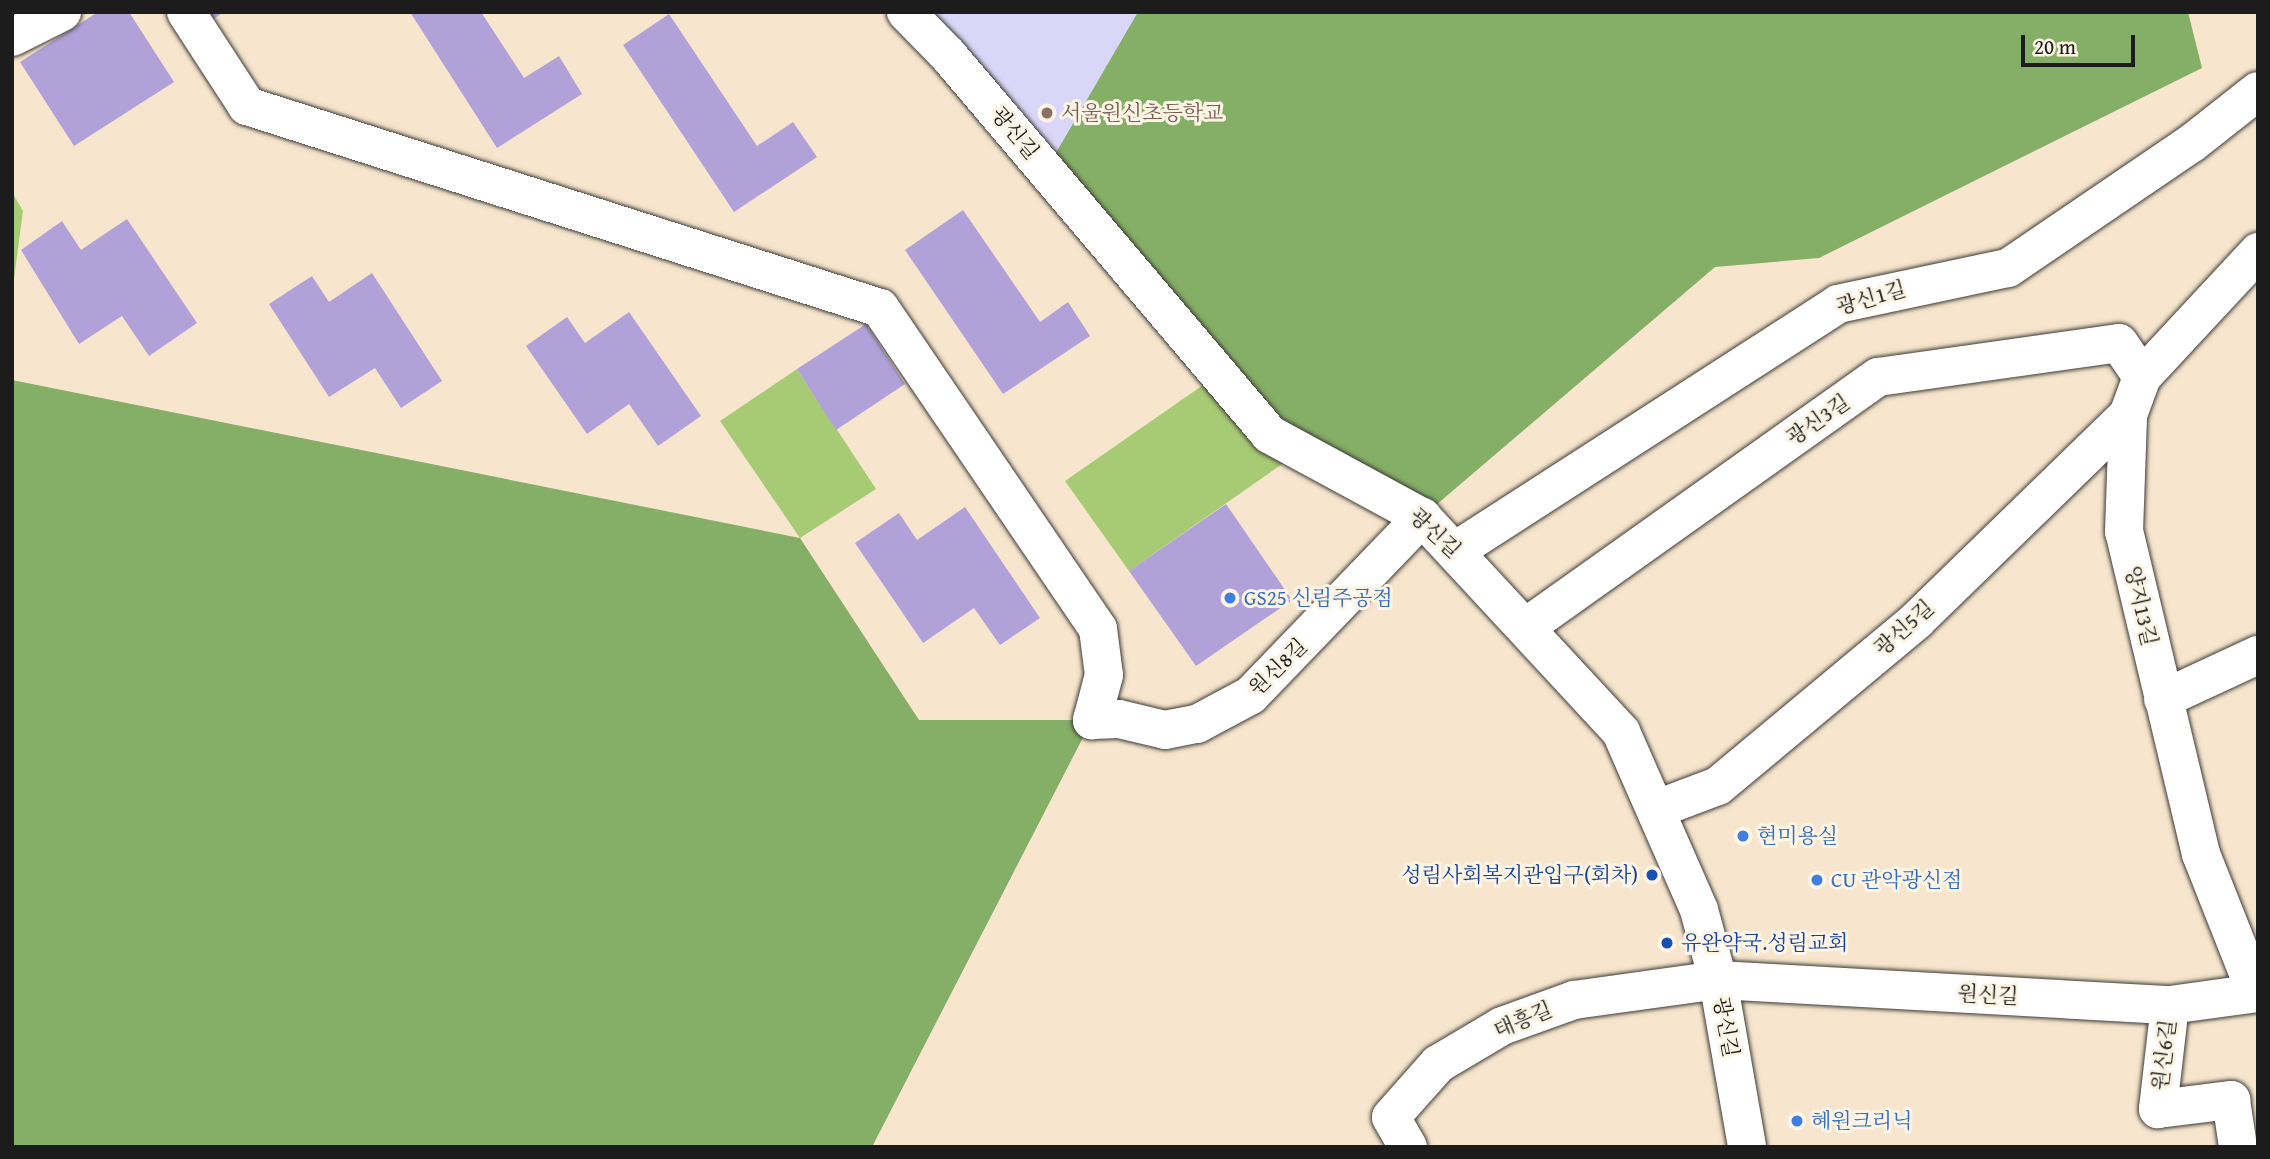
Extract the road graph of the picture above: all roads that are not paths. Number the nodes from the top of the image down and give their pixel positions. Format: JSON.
{"nodes":[{"id":1,"x":62,"y":12,"type":"edge"},
{"id":2,"x":186,"y":12,"type":"edge"},
{"id":3,"x":906,"y":12,"type":"edge"},
{"id":4,"x":12,"y":37,"type":"edge"},
{"id":5,"x":2258,"y":91,"type":"edge"},
{"id":6,"x":2258,"y":252,"type":"edge"},
{"id":7,"x":2142,"y":377,"type":"junction"},
{"id":8,"x":2128,"y":415,"type":"junction"},
{"id":9,"x":1422,"y":517,"type":"junction"},
{"id":10,"x":1455,"y":551,"type":"junction"},
{"id":11,"x":1526,"y":627,"type":"junction"},
{"id":12,"x":2258,"y":655,"type":"edge"},
{"id":13,"x":2163,"y":698,"type":"junction"},
{"id":14,"x":1657,"y":809,"type":"junction"},
{"id":15,"x":1718,"y":980,"type":"junction"},
{"id":16,"x":2257,"y":993,"type":"edge"},
{"id":17,"x":2170,"y":1005,"type":"junction"},
{"id":18,"x":1408,"y":1147,"type":"edge"},
{"id":19,"x":1747,"y":1147,"type":"edge"},
{"id":20,"x":2238,"y":1147,"type":"edge"}],
"edges":[{"from":1,"to":4,"type":"street"},
{"from":2,"to":9,"type":"street","name":"원신8길"},
{"from":3,"to":9,"type":"street","name":"광신길"},
{"from":5,"to":10,"type":"street","name":"광신1길"},
{"from":6,"to":7,"type":"street","name":"양지13길"},
{"from":7,"to":8,"type":"street","name":"양지13길"},
{"from":7,"to":11,"type":"street","name":"광신3길"},
{"from":8,"to":13,"type":"street","name":"양지13길"},
{"from":8,"to":14,"type":"street","name":"광신5길"},
{"from":9,"to":10,"type":"street","name":"광신길"},
{"from":10,"to":11,"type":"street","name":"광신길"},
{"from":11,"to":14,"type":"street","name":"광신길"},
{"from":12,"to":13,"type":"street"},
{"from":13,"to":16,"type":"street","name":"양지13길"},
{"from":14,"to":15,"type":"street","name":"광신길"},
{"from":15,"to":17,"type":"street","name":"원신길"},
{"from":15,"to":18,"type":"street","name":"태흥길"},
{"from":15,"to":19,"type":"street","name":"광신길"},
{"from":16,"to":17,"type":"street","name":"원신길"},
{"from":17,"to":20,"type":"street","name":"원신6길"}]}
